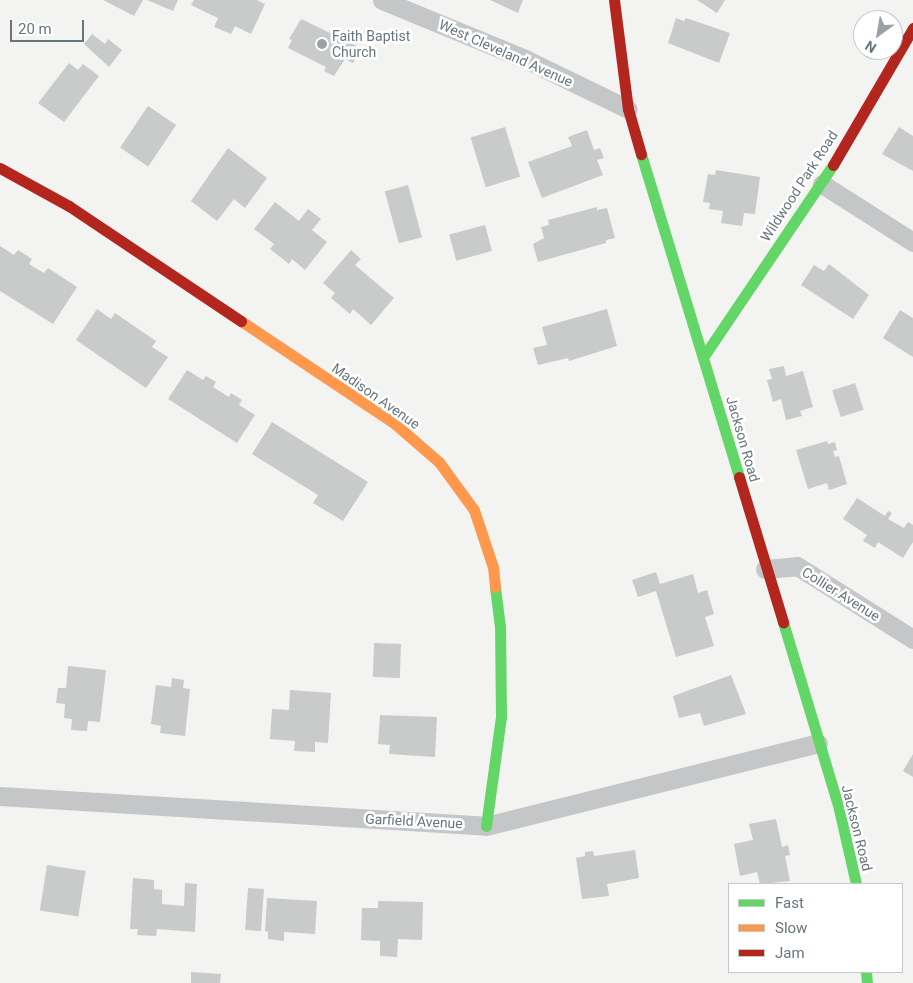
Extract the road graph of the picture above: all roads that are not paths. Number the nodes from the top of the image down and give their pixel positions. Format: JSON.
{"nodes":[{"id":1,"x":382,"y":0,"type":"edge"},
{"id":2,"x":614,"y":0,"type":"edge"},
{"id":3,"x":913,"y":28,"type":"edge"},
{"id":4,"x":628,"y":109,"type":"junction"},
{"id":5,"x":0,"y":168,"type":"edge"},
{"id":6,"x":822,"y":184,"type":"junction"},
{"id":7,"x":913,"y":242,"type":"edge"},
{"id":8,"x":704,"y":356,"type":"junction"},
{"id":9,"x":765,"y":569,"type":"junction"},
{"id":10,"x":913,"y":639,"type":"edge"},
{"id":11,"x":818,"y":743,"type":"junction"},
{"id":12,"x":0,"y":796,"type":"edge"},
{"id":13,"x":486,"y":826,"type":"junction"},
{"id":14,"x":856,"y":883,"type":"edge"}],
"edges":[{"from":1,"to":4,"type":"street","name":"West Cleveland Avenue"},
{"from":2,"to":4,"type":"street","name":"Jackson Road"},
{"from":3,"to":6,"type":"street","name":"Wildwood Park Road"},
{"from":4,"to":8,"type":"street","name":"Jackson Road"},
{"from":5,"to":13,"type":"street","name":"Madison Avenue"},
{"from":6,"to":7,"type":"street"},
{"from":6,"to":8,"type":"street","name":"Wildwood Park Road"},
{"from":8,"to":9,"type":"street","name":"Jackson Road"},
{"from":9,"to":10,"type":"street","name":"Collier Avenue"},
{"from":9,"to":11,"type":"street","name":"Jackson Road"},
{"from":11,"to":13,"type":"street","name":"Garfield Avenue"},
{"from":11,"to":14,"type":"street","name":"Jackson Road"},
{"from":12,"to":13,"type":"street","name":"Garfield Avenue"}]}
